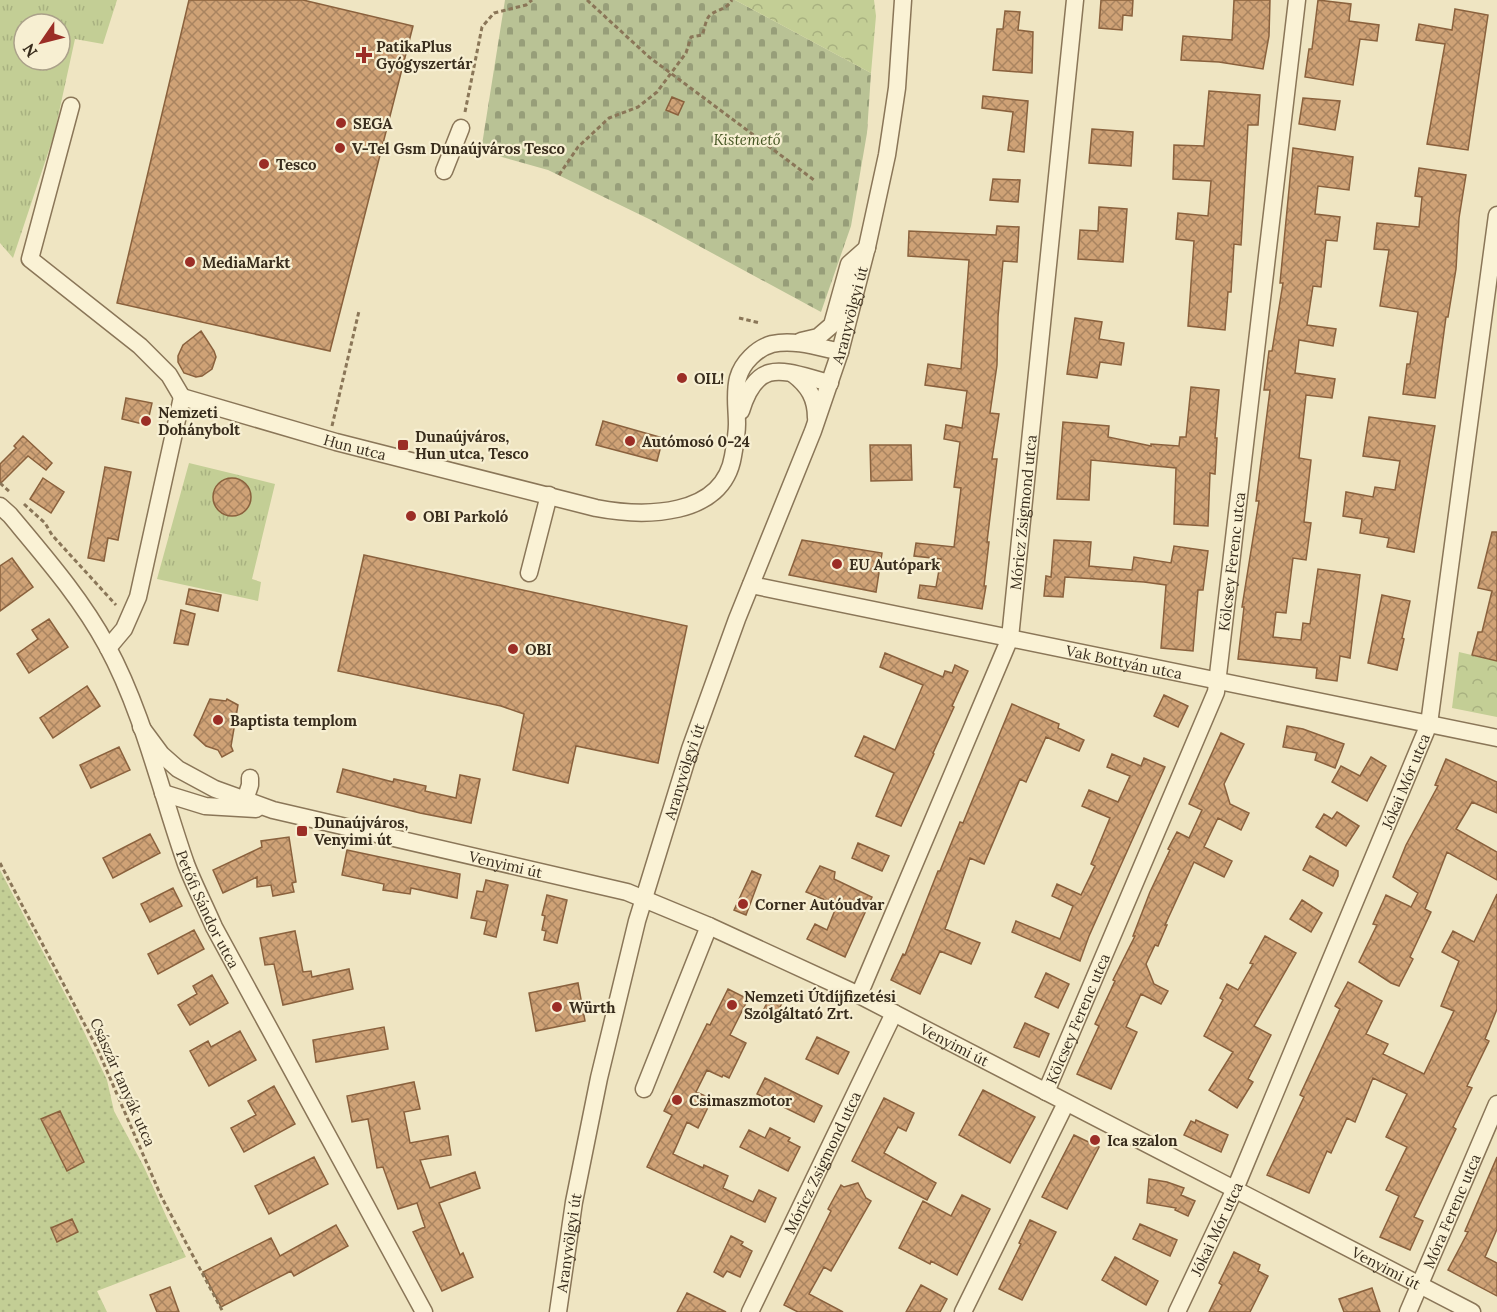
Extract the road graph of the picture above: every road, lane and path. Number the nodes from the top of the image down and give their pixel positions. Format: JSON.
{"nodes":[{"id":1,"x":532,"y":0,"type":"edge"},
{"id":2,"x":587,"y":0,"type":"edge"},
{"id":3,"x":732,"y":0,"type":"edge"},
{"id":4,"x":903,"y":0,"type":"edge"},
{"id":5,"x":1076,"y":0,"type":"edge"},
{"id":6,"x":1297,"y":0,"type":"edge"},
{"id":7,"x":671,"y":74,"type":"junction"},
{"id":8,"x":71,"y":106,"type":"dead end"},
{"id":9,"x":461,"y":128,"type":"joint"},
{"id":10,"x":444,"y":171,"type":"dead end"},
{"id":11,"x":559,"y":175,"type":"dead end"},
{"id":12,"x":814,"y":180,"type":"dead end"},
{"id":13,"x":1497,"y":215,"type":"edge"},
{"id":14,"x":867,"y":247,"type":"junction"},
{"id":15,"x":359,"y":311,"type":"dead end"},
{"id":16,"x":739,"y":318,"type":"dead end"},
{"id":17,"x":760,"y":323,"type":"dead end"},
{"id":18,"x":790,"y":342,"type":"junction"},
{"id":19,"x":840,"y":352,"type":"junction"},
{"id":20,"x":794,"y":374,"type":"junction"},
{"id":21,"x":830,"y":383,"type":"junction"},
{"id":22,"x":182,"y":398,"type":"junction"},
{"id":23,"x":816,"y":422,"type":"junction"},
{"id":24,"x":737,"y":426,"type":"junction"},
{"id":25,"x":330,"y":432,"type":"dead end"},
{"id":26,"x":549,"y":495,"type":"junction"},
{"id":27,"x":0,"y":506,"type":"edge"},
{"id":28,"x":45,"y":523,"type":"dead end"},
{"id":29,"x":529,"y":573,"type":"dead end"},
{"id":30,"x":751,"y":585,"type":"junction"},
{"id":31,"x":117,"y":607,"type":"dead end"},
{"id":32,"x":1010,"y":638,"type":"junction"},
{"id":33,"x":108,"y":648,"type":"junction"},
{"id":34,"x":1217,"y":680,"type":"junction"},
{"id":35,"x":1429,"y":724,"type":"junction"},
{"id":36,"x":141,"y":727,"type":"junction"},
{"id":37,"x":1497,"y":738,"type":"edge"},
{"id":38,"x":250,"y":778,"type":"dead end"},
{"id":39,"x":163,"y":793,"type":"junction"},
{"id":40,"x":245,"y":800,"type":"junction"},
{"id":41,"x":273,"y":810,"type":"junction"},
{"id":42,"x":0,"y":863,"type":"edge"},
{"id":43,"x":644,"y":898,"type":"junction"},
{"id":44,"x":709,"y":926,"type":"junction"},
{"id":45,"x":859,"y":995,"type":"junction"},
{"id":46,"x":894,"y":1013,"type":"junction"},
{"id":47,"x":644,"y":1089,"type":"dead end"},
{"id":48,"x":1046,"y":1092,"type":"junction"},
{"id":49,"x":1066,"y":1103,"type":"junction"},
{"id":50,"x":1497,"y":1104,"type":"edge"},
{"id":51,"x":1235,"y":1189,"type":"junction"},
{"id":52,"x":1420,"y":1286,"type":"junction"},
{"id":53,"x":223,"y":1312,"type":"edge"},
{"id":54,"x":424,"y":1312,"type":"edge"},
{"id":55,"x":558,"y":1312,"type":"edge"},
{"id":56,"x":750,"y":1312,"type":"edge"},
{"id":57,"x":963,"y":1312,"type":"edge"},
{"id":58,"x":1177,"y":1312,"type":"edge"},
{"id":59,"x":1408,"y":1312,"type":"edge"},
{"id":60,"x":1472,"y":1312,"type":"edge"}],
"edges":[{"from":1,"to":9,"type":"path"},
{"from":2,"to":7,"type":"path"},
{"from":3,"to":7,"type":"path"},
{"from":4,"to":14,"type":"street","name":"Aranyvölgyi út"},
{"from":5,"to":32,"type":"street","name":"Móricz Zsigmond utca"},
{"from":6,"to":34,"type":"street","name":"Kölcsey Ferenc utca"},
{"from":7,"to":11,"type":"path"},
{"from":7,"to":12,"type":"path"},
{"from":8,"to":22,"type":"street"},
{"from":9,"to":10,"type":"street"},
{"from":13,"to":35,"type":"street","name":"Jókai Mór utca"},
{"from":14,"to":18,"type":"street","name":"Aranyvölgyi út"},
{"from":14,"to":19,"type":"street","name":"Aranyvölgyi út"},
{"from":15,"to":25,"type":"path"},
{"from":16,"to":17,"type":"path"},
{"from":18,"to":19,"type":"street","name":"Hun utca"},
{"from":18,"to":24,"type":"street","name":"Hun utca"},
{"from":19,"to":21,"type":"street","name":"Aranyvölgyi út"},
{"from":20,"to":21,"type":"street","name":"Hun utca"},
{"from":20,"to":23,"type":"street"},
{"from":20,"to":24,"type":"street","name":"Hun utca"},
{"from":21,"to":23,"type":"street","name":"Aranyvölgyi út"},
{"from":22,"to":26,"type":"street","name":"Hun utca"},
{"from":22,"to":33,"type":"street"},
{"from":23,"to":30,"type":"street","name":"Aranyvölgyi út"},
{"from":24,"to":26,"type":"street","name":"Hun utca"},
{"from":26,"to":29,"type":"street"},
{"from":27,"to":33,"type":"street","name":"Petőfi Sándor utca"},
{"from":28,"to":31,"type":"path"},
{"from":30,"to":32,"type":"street","name":"Vak Bottyán utca"},
{"from":30,"to":43,"type":"street","name":"Aranyvölgyi út"},
{"from":32,"to":34,"type":"street","name":"Vak Bottyán utca"},
{"from":32,"to":45,"type":"street","name":"Móricz Zsigmond utca"},
{"from":33,"to":36,"type":"street","name":"Petőfi Sándor utca"},
{"from":34,"to":35,"type":"street","name":"Vak Bottyán utca"},
{"from":34,"to":48,"type":"street","name":"Kölcsey Ferenc utca"},
{"from":35,"to":37,"type":"street","name":"Vak Bottyán utca"},
{"from":35,"to":51,"type":"street","name":"Jókai Mór utca"},
{"from":36,"to":39,"type":"street","name":"Petőfi Sándor utca"},
{"from":36,"to":40,"type":"street","name":"Venyimi út"},
{"from":38,"to":40,"type":"street"},
{"from":39,"to":41,"type":"street","name":"Venyimi út"},
{"from":39,"to":54,"type":"street","name":"Petőfi Sándor utca"},
{"from":40,"to":41,"type":"street","name":"Venyimi út"},
{"from":41,"to":43,"type":"street","name":"Venyimi út"},
{"from":42,"to":53,"type":"path","name":"Császár tanyák utca"},
{"from":43,"to":44,"type":"street","name":"Venyimi út"},
{"from":43,"to":55,"type":"street","name":"Aranyvölgyi út"},
{"from":44,"to":45,"type":"street","name":"Venyimi út"},
{"from":44,"to":47,"type":"street"},
{"from":45,"to":46,"type":"street","name":"Venyimi út"},
{"from":46,"to":48,"type":"street","name":"Venyimi út"},
{"from":46,"to":56,"type":"street","name":"Móricz Zsigmond utca"},
{"from":48,"to":49,"type":"street","name":"Venyimi út"},
{"from":49,"to":51,"type":"street","name":"Venyimi út"},
{"from":49,"to":57,"type":"street","name":"Kölcsey Ferenc utca"},
{"from":50,"to":52,"type":"street","name":"Móra Ferenc utca"},
{"from":51,"to":52,"type":"street","name":"Venyimi út"},
{"from":51,"to":58,"type":"street","name":"Jókai Mór utca"},
{"from":52,"to":59,"type":"street","name":"Móra Ferenc utca"},
{"from":52,"to":60,"type":"street","name":"Venyimi út"}]}
